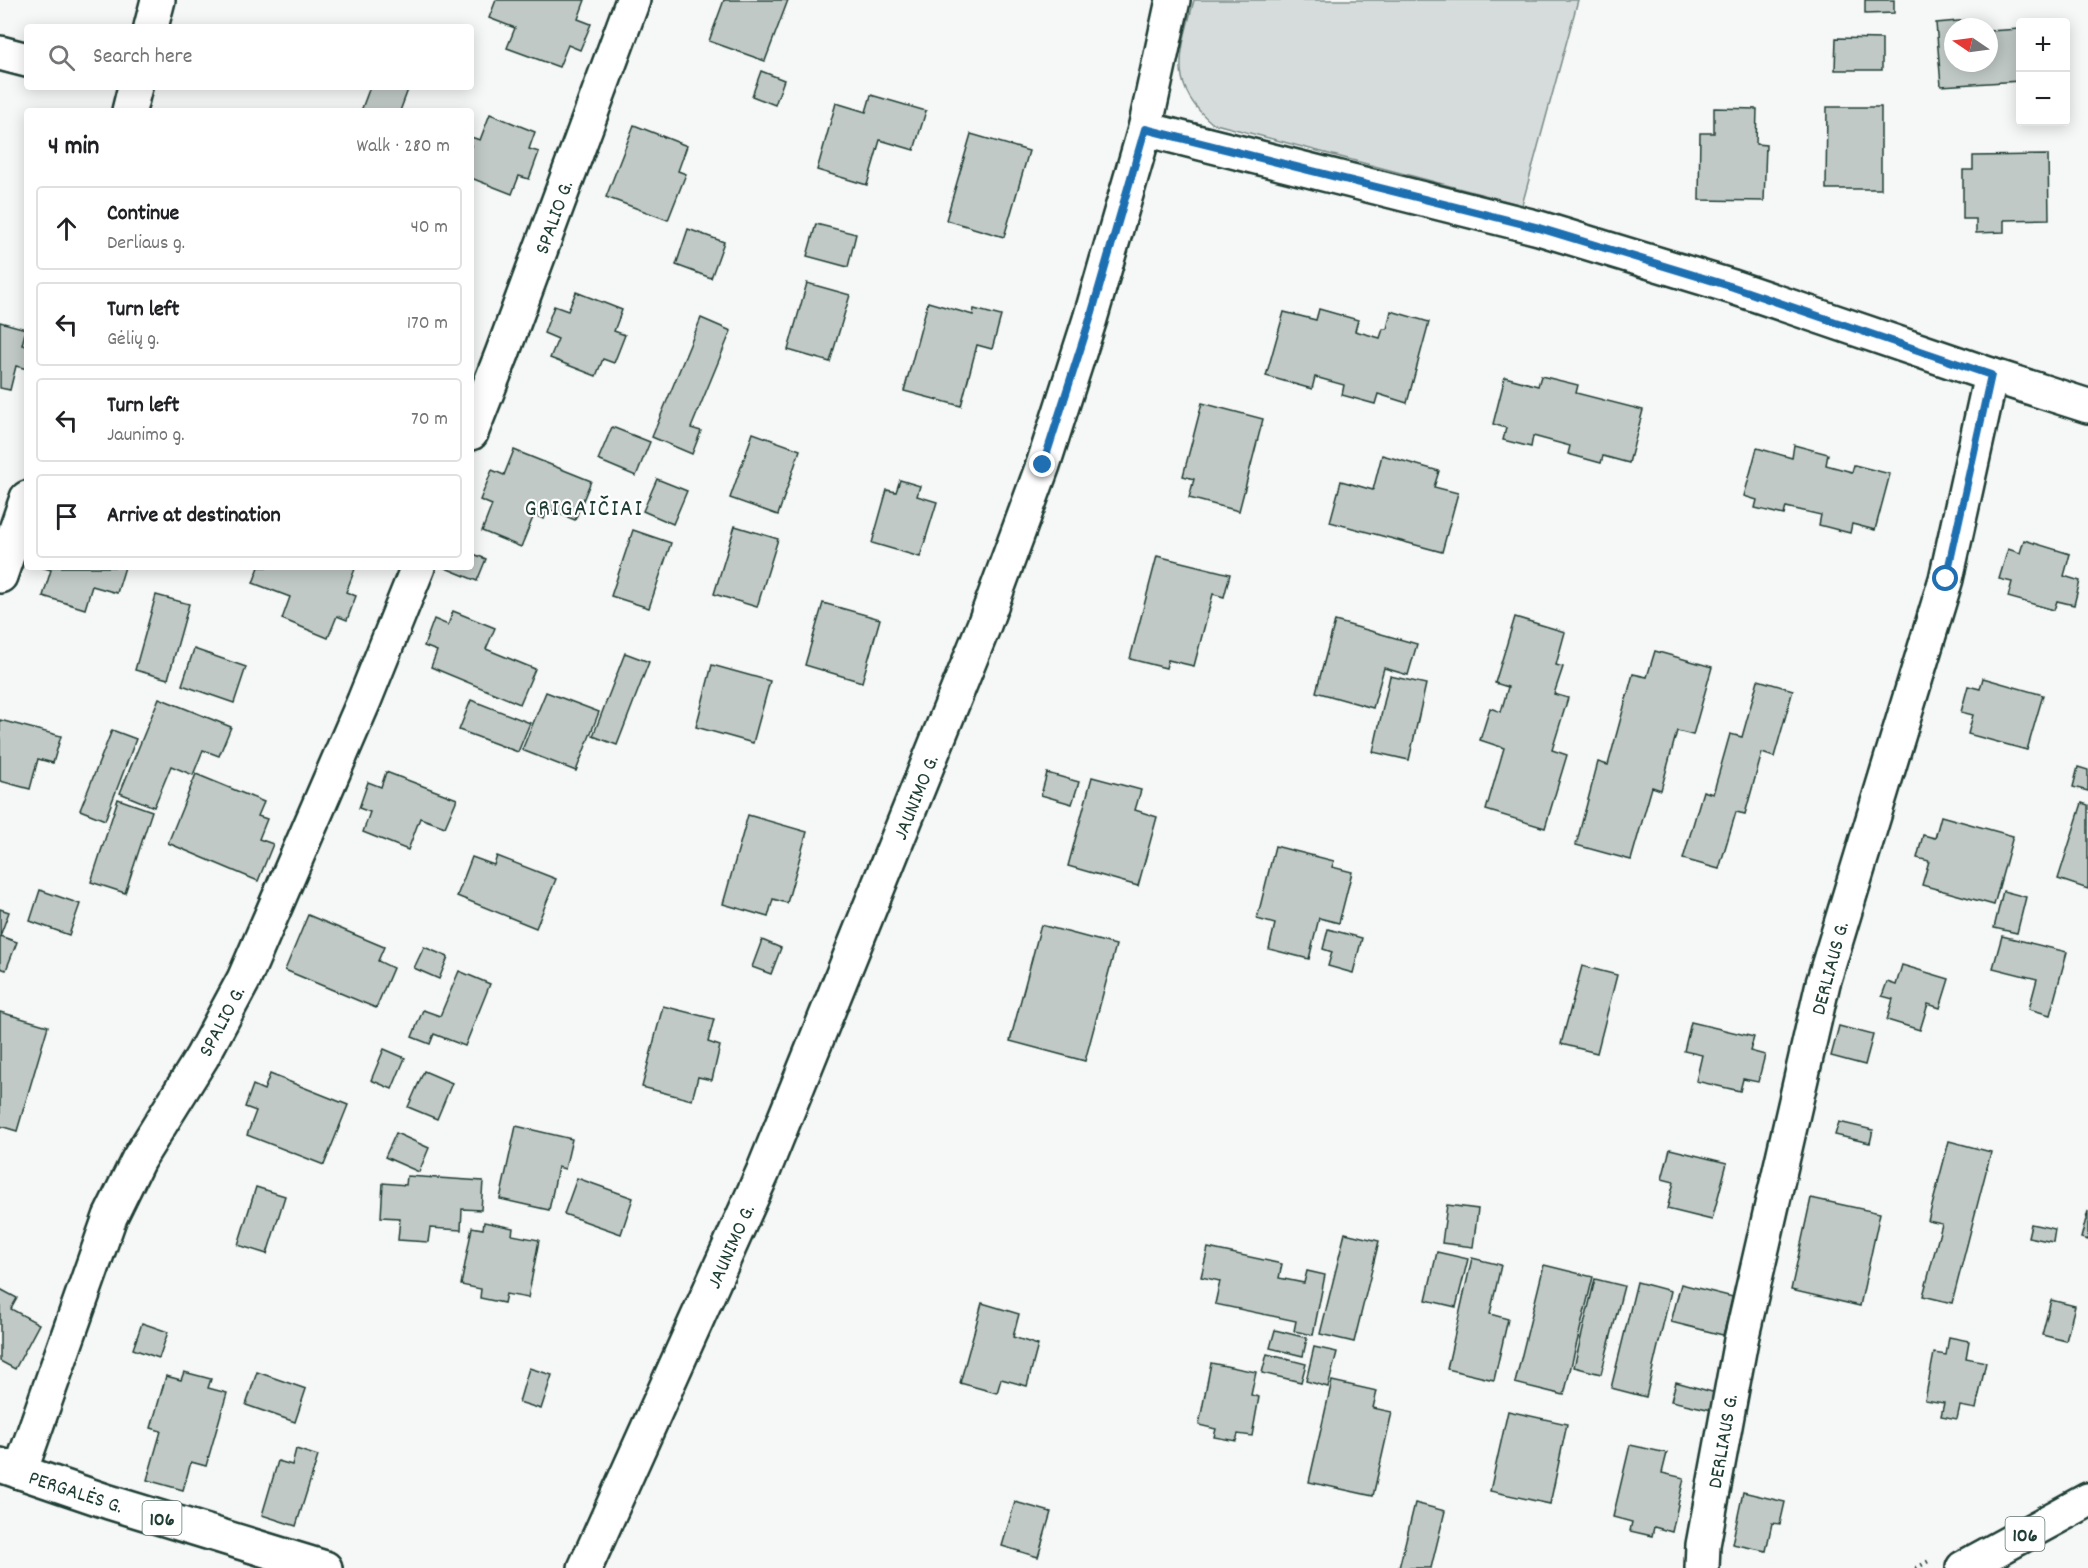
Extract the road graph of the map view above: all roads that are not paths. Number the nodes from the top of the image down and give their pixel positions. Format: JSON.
{"nodes":[{"id":1,"x":158,"y":0,"type":"edge"},
{"id":2,"x":633,"y":0,"type":"edge"},
{"id":3,"x":1173,"y":0,"type":"edge"},
{"id":4,"x":152,"y":24,"type":"edge"},
{"id":5,"x":0,"y":53,"type":"edge"},
{"id":6,"x":24,"y":59,"type":"edge"},
{"id":7,"x":134,"y":90,"type":"edge"},
{"id":8,"x":130,"y":108,"type":"edge"},
{"id":9,"x":1145,"y":129,"type":"junction"},
{"id":10,"x":1991,"y":375,"type":"junction"},
{"id":11,"x":2088,"y":406,"type":"edge"},
{"id":12,"x":474,"y":426,"type":"edge"},
{"id":13,"x":24,"y":507,"type":"edge"},
{"id":14,"x":417,"y":570,"type":"edge"},
{"id":15,"x":0,"y":576,"type":"edge"},
{"id":16,"x":10,"y":1469,"type":"edge"},
{"id":17,"x":2088,"y":1500,"type":"edge"},
{"id":18,"x":326,"y":1568,"type":"edge"},
{"id":19,"x":585,"y":1568,"type":"edge"},
{"id":20,"x":1702,"y":1568,"type":"edge"},
{"id":21,"x":1963,"y":1568,"type":"edge"}],
"edges":[{"from":1,"to":4,"type":"street"},
{"from":2,"to":12,"type":"street","name":"SPALIO G."},
{"from":3,"to":9,"type":"street","name":"JAUNIMO G."},
{"from":5,"to":6,"type":"street"},
{"from":7,"to":8,"type":"street"},
{"from":9,"to":10,"type":"street"},
{"from":9,"to":19,"type":"street","name":"JAUNIMO G."},
{"from":10,"to":11,"type":"street"},
{"from":10,"to":20,"type":"street","name":"DERLIAUS G."},
{"from":13,"to":15,"type":"street"},
{"from":14,"to":16,"type":"street","name":"SPALIO G."},
{"from":16,"to":18,"type":"street","name":"PERGALĖS G.","number":"106"},
{"from":17,"to":21,"type":"street","number":"106"}]}
